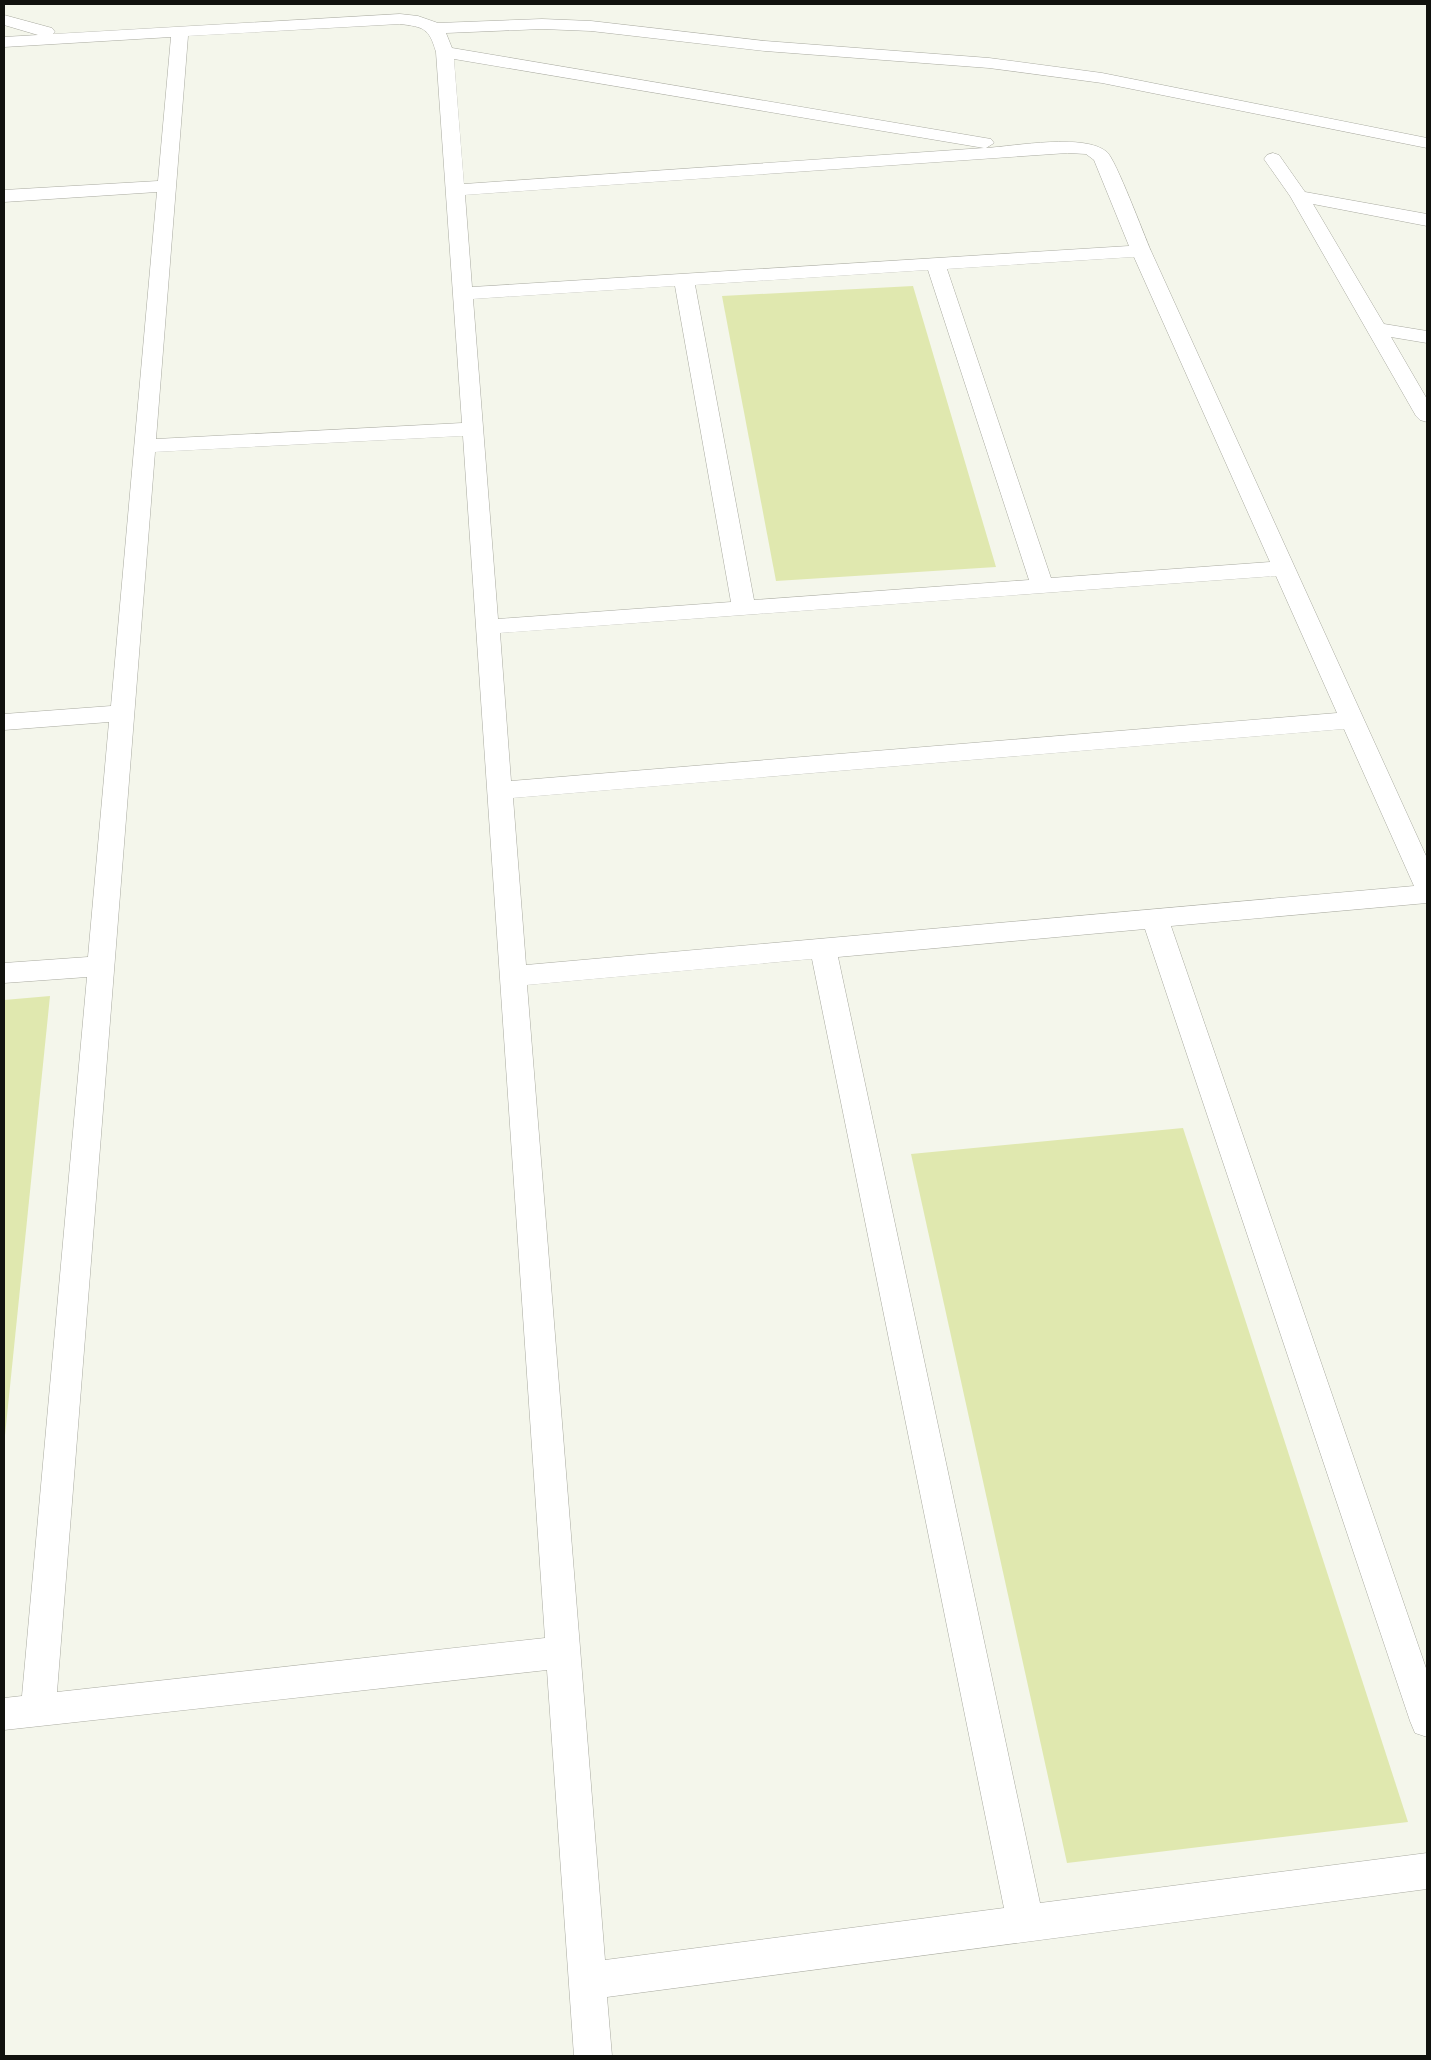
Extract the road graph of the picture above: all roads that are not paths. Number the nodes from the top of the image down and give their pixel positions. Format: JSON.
{"nodes":[{"id":1,"x":4,"y":20,"type":"edge"},
{"id":2,"x":180,"y":31,"type":"junction"},
{"id":3,"x":66,"y":38,"type":"junction"},
{"id":4,"x":440,"y":40,"type":"junction"},
{"id":5,"x":4,"y":42,"type":"edge"},
{"id":6,"x":1427,"y":143,"type":"edge"},
{"id":7,"x":1028,"y":150,"type":"junction"},
{"id":8,"x":1273,"y":159,"type":"dead end"},
{"id":9,"x":167,"y":186,"type":"junction"},
{"id":10,"x":455,"y":190,"type":"junction"},
{"id":11,"x":4,"y":196,"type":"edge"},
{"id":12,"x":1299,"y":196,"type":"junction"},
{"id":13,"x":1427,"y":220,"type":"edge"},
{"id":14,"x":1141,"y":251,"type":"junction"},
{"id":15,"x":936,"y":264,"type":"junction"},
{"id":16,"x":684,"y":280,"type":"junction"},
{"id":17,"x":462,"y":294,"type":"junction"},
{"id":18,"x":1377,"y":329,"type":"junction"},
{"id":19,"x":1427,"y":337,"type":"edge"},
{"id":20,"x":1427,"y":416,"type":"edge"},
{"id":21,"x":472,"y":429,"type":"junction"},
{"id":22,"x":145,"y":446,"type":"junction"},
{"id":23,"x":1284,"y":568,"type":"junction"},
{"id":24,"x":1042,"y":586,"type":"junction"},
{"id":25,"x":744,"y":608,"type":"junction"},
{"id":26,"x":487,"y":627,"type":"junction"},
{"id":27,"x":122,"y":714,"type":"junction"},
{"id":28,"x":1352,"y":720,"type":"junction"},
{"id":29,"x":4,"y":722,"type":"edge"},
{"id":30,"x":499,"y":791,"type":"junction"},
{"id":31,"x":1427,"y":886,"type":"edge"},
{"id":32,"x":1427,"y":894,"type":"edge"},
{"id":33,"x":1155,"y":918,"type":"junction"},
{"id":34,"x":823,"y":948,"type":"junction"},
{"id":35,"x":100,"y":966,"type":"junction"},
{"id":36,"x":4,"y":974,"type":"edge"},
{"id":37,"x":513,"y":976,"type":"junction"},
{"id":38,"x":562,"y":1652,"type":"junction"},
{"id":39,"x":38,"y":1711,"type":"junction"},
{"id":40,"x":4,"y":1714,"type":"edge"},
{"id":41,"x":1427,"y":1721,"type":"edge"},
{"id":42,"x":1427,"y":1871,"type":"edge"},
{"id":43,"x":1026,"y":1923,"type":"junction"},
{"id":44,"x":588,"y":1981,"type":"junction"},
{"id":45,"x":593,"y":2056,"type":"edge"}],
"edges":[{"from":1,"to":3,"type":"street"},
{"from":2,"to":3,"type":"street"},
{"from":2,"to":4,"type":"street"},
{"from":2,"to":9,"type":"street"},
{"from":3,"to":5,"type":"street"},
{"from":4,"to":6,"type":"street"},
{"from":4,"to":7,"type":"street"},
{"from":4,"to":10,"type":"street"},
{"from":7,"to":10,"type":"street"},
{"from":7,"to":14,"type":"street"},
{"from":8,"to":12,"type":"street"},
{"from":9,"to":11,"type":"street"},
{"from":9,"to":22,"type":"street"},
{"from":10,"to":17,"type":"street"},
{"from":12,"to":13,"type":"street"},
{"from":12,"to":18,"type":"street"},
{"from":14,"to":15,"type":"street"},
{"from":14,"to":23,"type":"street"},
{"from":15,"to":16,"type":"street"},
{"from":15,"to":24,"type":"street"},
{"from":16,"to":17,"type":"street"},
{"from":16,"to":25,"type":"street"},
{"from":17,"to":21,"type":"street"},
{"from":18,"to":19,"type":"street"},
{"from":18,"to":20,"type":"street"},
{"from":21,"to":22,"type":"street"},
{"from":21,"to":26,"type":"street"},
{"from":22,"to":27,"type":"street"},
{"from":23,"to":24,"type":"street"},
{"from":23,"to":28,"type":"street"},
{"from":24,"to":25,"type":"street"},
{"from":25,"to":26,"type":"street"},
{"from":26,"to":30,"type":"street"},
{"from":27,"to":29,"type":"street"},
{"from":27,"to":35,"type":"street"},
{"from":28,"to":30,"type":"street"},
{"from":28,"to":31,"type":"street"},
{"from":30,"to":37,"type":"street"},
{"from":32,"to":33,"type":"street"},
{"from":33,"to":34,"type":"street"},
{"from":33,"to":41,"type":"street"},
{"from":34,"to":37,"type":"street"},
{"from":34,"to":43,"type":"street"},
{"from":35,"to":36,"type":"street"},
{"from":35,"to":39,"type":"street"},
{"from":37,"to":38,"type":"street"},
{"from":38,"to":39,"type":"street"},
{"from":38,"to":44,"type":"street"},
{"from":39,"to":40,"type":"street"},
{"from":42,"to":43,"type":"street"},
{"from":43,"to":44,"type":"street"},
{"from":44,"to":45,"type":"street"}]}
